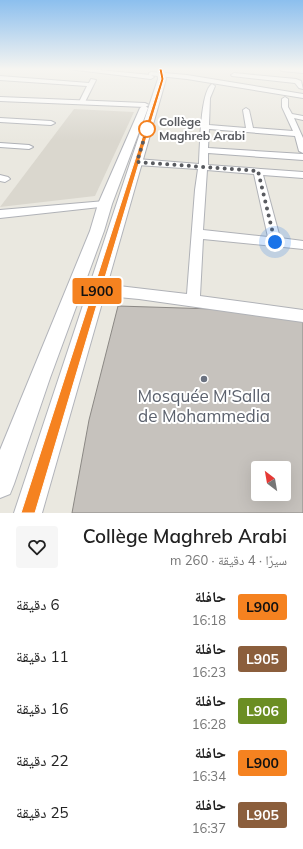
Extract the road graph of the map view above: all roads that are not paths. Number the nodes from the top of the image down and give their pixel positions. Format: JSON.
{"nodes":[{"id":1,"x":86,"y":93,"type":"edge"},
{"id":2,"x":149,"y":93,"type":"edge"},
{"id":3,"x":152,"y":93,"type":"edge"},
{"id":4,"x":209,"y":93,"type":"edge"},
{"id":5,"x":259,"y":93,"type":"edge"},
{"id":6,"x":271,"y":93,"type":"edge"},
{"id":7,"x":0,"y":98,"type":"edge"},
{"id":8,"x":303,"y":98,"type":"edge"},
{"id":9,"x":285,"y":99,"type":"junction"},
{"id":10,"x":82,"y":102,"type":"junction"},
{"id":11,"x":145,"y":105,"type":"junction"},
{"id":12,"x":246,"y":110,"type":"dead end"},
{"id":13,"x":288,"y":115,"type":"junction"},
{"id":14,"x":303,"y":118,"type":"edge"},
{"id":15,"x":0,"y":120,"type":"edge"},
{"id":16,"x":51,"y":123,"type":"dead end"},
{"id":17,"x":206,"y":127,"type":"junction"},
{"id":18,"x":250,"y":130,"type":"junction"},
{"id":19,"x":298,"y":134,"type":"junction"},
{"id":20,"x":0,"y":145,"type":"edge"},
{"id":21,"x":29,"y":147,"type":"dead end"},
{"id":22,"x":204,"y":150,"type":"junction"},
{"id":23,"x":303,"y":151,"type":"edge"},
{"id":24,"x":303,"y":156,"type":"edge"},
{"id":25,"x":137,"y":162,"type":"junction"},
{"id":26,"x":203,"y":168,"type":"junction"},
{"id":27,"x":258,"y":171,"type":"junction"},
{"id":28,"x":303,"y":175,"type":"edge"},
{"id":29,"x":105,"y":204,"type":"junction"},
{"id":30,"x":0,"y":214,"type":"edge"},
{"id":31,"x":198,"y":234,"type":"junction"},
{"id":32,"x":275,"y":242,"type":"junction"},
{"id":33,"x":303,"y":245,"type":"edge"},
{"id":34,"x":76,"y":287,"type":"junction"},
{"id":35,"x":98,"y":289,"type":"junction"},
{"id":36,"x":193,"y":301,"type":"junction"},
{"id":37,"x":303,"y":316,"type":"edge"},
{"id":38,"x":0,"y":484,"type":"edge"},
{"id":39,"x":28,"y":513,"type":"edge"}],
"edges":[{"from":1,"to":10,"type":"street"},
{"from":2,"to":11,"type":"main road"},
{"from":3,"to":25,"type":"main road"},
{"from":4,"to":17,"type":"street"},
{"from":5,"to":9,"type":"street"},
{"from":6,"to":8,"type":"street"},
{"from":7,"to":10,"type":"street"},
{"from":8,"to":9,"type":"street"},
{"from":9,"to":13,"type":"street"},
{"from":10,"to":11,"type":"street"},
{"from":11,"to":29,"type":"main road"},
{"from":12,"to":18,"type":"street"},
{"from":13,"to":14,"type":"street"},
{"from":13,"to":19,"type":"street"},
{"from":15,"to":16,"type":"street"},
{"from":17,"to":18,"type":"street"},
{"from":17,"to":22,"type":"street"},
{"from":18,"to":19,"type":"street"},
{"from":19,"to":23,"type":"street"},
{"from":20,"to":21,"type":"street"},
{"from":22,"to":24,"type":"street"},
{"from":22,"to":26,"type":"street"},
{"from":25,"to":26,"type":"street"},
{"from":25,"to":35,"type":"main road"},
{"from":26,"to":27,"type":"street"},
{"from":26,"to":31,"type":"street"},
{"from":27,"to":28,"type":"street"},
{"from":27,"to":32,"type":"street"},
{"from":29,"to":30,"type":"street"},
{"from":29,"to":34,"type":"main road"},
{"from":31,"to":32,"type":"street"},
{"from":31,"to":36,"type":"street"},
{"from":32,"to":33,"type":"street"},
{"from":34,"to":35,"type":"street"},
{"from":34,"to":38,"type":"main road"},
{"from":35,"to":36,"type":"street"},
{"from":35,"to":39,"type":"main road"},
{"from":36,"to":37,"type":"street"}]}
